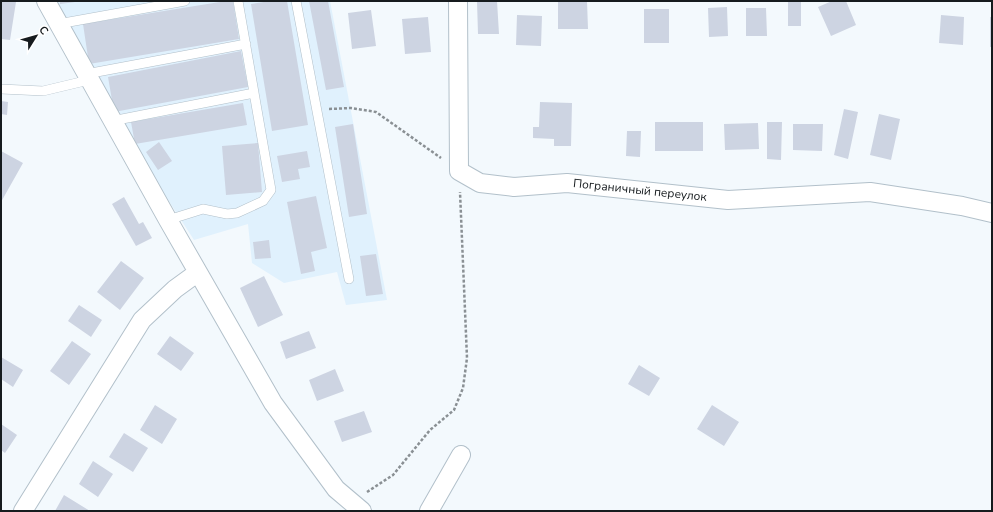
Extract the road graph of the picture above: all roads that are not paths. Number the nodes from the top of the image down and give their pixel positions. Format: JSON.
{"nodes":[{"id":1,"x":46,"y":1,"type":"edge"},
{"id":2,"x":185,"y":1,"type":"edge"},
{"id":3,"x":238,"y":1,"type":"edge"},
{"id":4,"x":296,"y":1,"type":"edge"},
{"id":5,"x":458,"y":1,"type":"edge"},
{"id":6,"x":58,"y":24,"type":"junction"},
{"id":7,"x":246,"y":44,"type":"junction"},
{"id":8,"x":88,"y":77,"type":"junction"},
{"id":9,"x":1,"y":89,"type":"edge"},
{"id":10,"x":254,"y":93,"type":"junction"},
{"id":11,"x":112,"y":121,"type":"junction"},
{"id":12,"x":992,"y":213,"type":"edge"},
{"id":13,"x":168,"y":220,"type":"junction"},
{"id":14,"x":197,"y":272,"type":"junction"},
{"id":15,"x":349,"y":279,"type":"dead end"},
{"id":16,"x":461,"y":455,"type":"dead end"},
{"id":17,"x":357,"y":507,"type":"edge"},
{"id":18,"x":23,"y":511,"type":"edge"},
{"id":19,"x":429,"y":511,"type":"edge"}],
"edges":[{"from":1,"to":6,"type":"street"},
{"from":2,"to":6,"type":"lane"},
{"from":3,"to":7,"type":"lane"},
{"from":4,"to":15,"type":"lane"},
{"from":5,"to":12,"type":"street","name":"Пограничный переулок"},
{"from":6,"to":8,"type":"street"},
{"from":7,"to":8,"type":"lane"},
{"from":7,"to":10,"type":"lane"},
{"from":8,"to":9,"type":"lane"},
{"from":8,"to":11,"type":"street"},
{"from":10,"to":11,"type":"lane"},
{"from":10,"to":13,"type":"lane"},
{"from":11,"to":13,"type":"street"},
{"from":13,"to":14,"type":"street"},
{"from":14,"to":17,"type":"street"},
{"from":14,"to":18,"type":"street"},
{"from":16,"to":19,"type":"street"}]}
